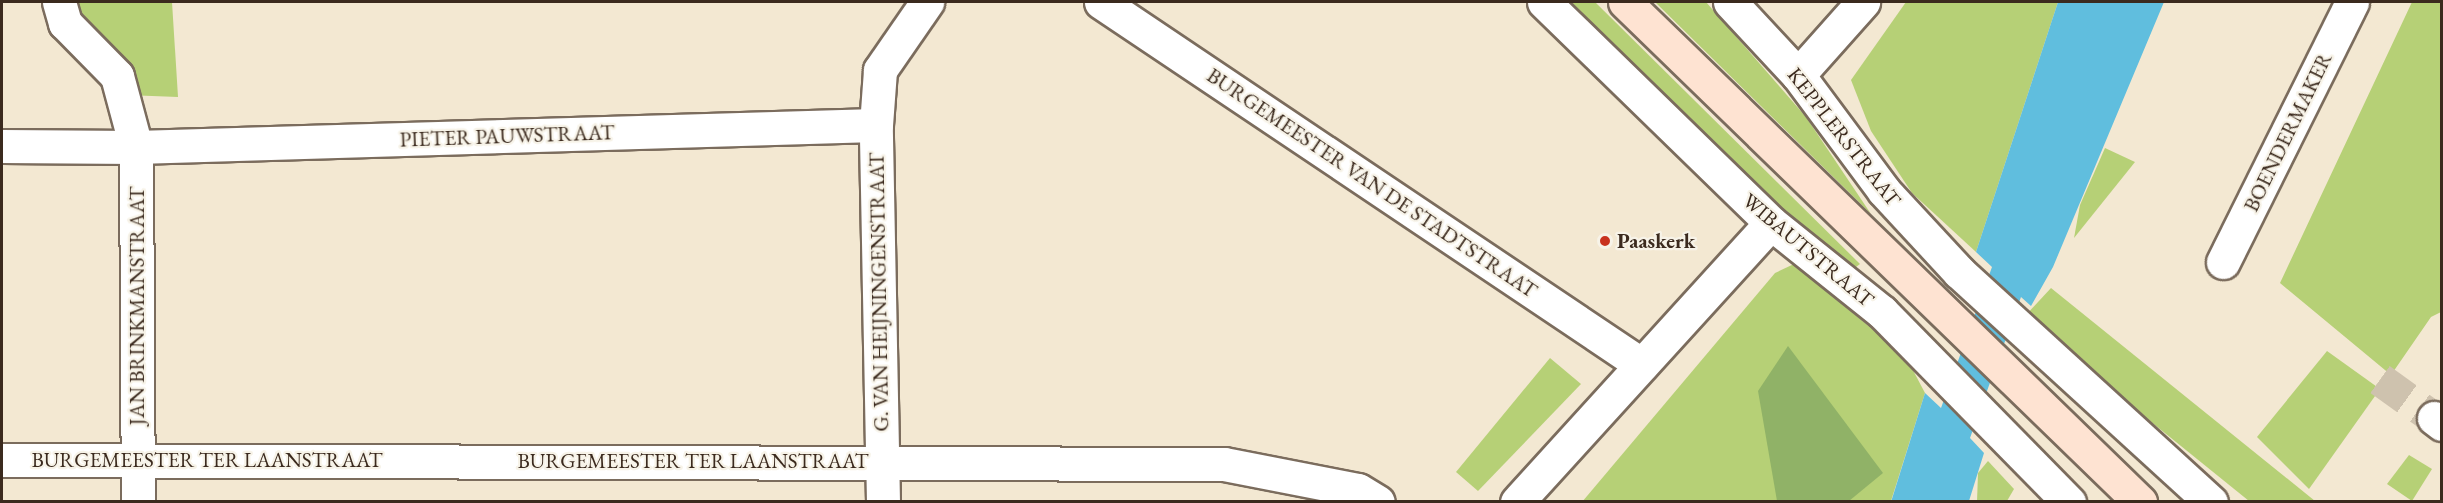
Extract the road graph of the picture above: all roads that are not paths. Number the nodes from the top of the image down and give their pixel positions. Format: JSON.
{"nodes":[{"id":1,"x":59,"y":2,"type":"edge"},
{"id":2,"x":927,"y":2,"type":"edge"},
{"id":3,"x":1101,"y":2,"type":"edge"},
{"id":4,"x":1544,"y":2,"type":"edge"},
{"id":5,"x":1625,"y":2,"type":"edge"},
{"id":6,"x":1730,"y":2,"type":"edge"},
{"id":7,"x":1863,"y":2,"type":"edge"},
{"id":8,"x":2352,"y":2,"type":"edge"},
{"id":9,"x":1798,"y":75,"type":"junction"},
{"id":10,"x":876,"y":124,"type":"junction"},
{"id":11,"x":2,"y":146,"type":"edge"},
{"id":12,"x":136,"y":147,"type":"junction"},
{"id":13,"x":1771,"y":223,"type":"junction"},
{"id":14,"x":2223,"y":262,"type":"dead end"},
{"id":15,"x":1642,"y":365,"type":"junction"},
{"id":16,"x":138,"y":458,"type":"junction"},
{"id":17,"x":2,"y":460,"type":"edge"},
{"id":18,"x":882,"y":460,"type":"junction"},
{"id":19,"x":138,"y":501,"type":"edge"},
{"id":20,"x":884,"y":501,"type":"edge"},
{"id":21,"x":1378,"y":501,"type":"edge"},
{"id":22,"x":1517,"y":501,"type":"edge"},
{"id":23,"x":2069,"y":501,"type":"edge"},
{"id":24,"x":2140,"y":501,"type":"edge"},
{"id":25,"x":2211,"y":501,"type":"edge"}],
"edges":[{"from":1,"to":12,"type":"street","name":"JAN BRINKMANSTRAAT"},
{"from":2,"to":10,"type":"street"},
{"from":3,"to":15,"type":"street","name":"BURGEMEESTER VAN DE STADTSTRAAT"},
{"from":4,"to":13,"type":"street","name":"WIBAUTSTRAAT"},
{"from":5,"to":24,"type":"main road","name":"WIBAUTSTRAAT"},
{"from":6,"to":9,"type":"street","name":"KEPPLERSTRAAT"},
{"from":7,"to":9,"type":"street"},
{"from":8,"to":14,"type":"street","name":"BOENDERMAKER"},
{"from":9,"to":25,"type":"street","name":"KEPPLERSTRAAT"},
{"from":10,"to":12,"type":"street","name":"PIETER PAUWSTRAAT"},
{"from":10,"to":18,"type":"street","name":"G. VAN HEIJNINGENSTRAAT"},
{"from":11,"to":12,"type":"street","name":"PIETER PAUWSTRAAT"},
{"from":12,"to":16,"type":"street","name":"JAN BRINKMANSTRAAT"},
{"from":13,"to":15,"type":"street"},
{"from":13,"to":23,"type":"street","name":"WIBAUTSTRAAT"},
{"from":15,"to":22,"type":"street"},
{"from":16,"to":17,"type":"street","name":"BURGEMEESTER TER LAANSTRAAT"},
{"from":16,"to":18,"type":"street","name":"BURGEMEESTER TER LAANSTRAAT"},
{"from":16,"to":19,"type":"street","name":"JAN BRINKMANSTRAAT"},
{"from":18,"to":20,"type":"street","name":"G. VAN HEIJNINGENSTRAAT"},
{"from":18,"to":21,"type":"street","name":"BURGEMEESTER TER LAANSTRAAT"}]}
